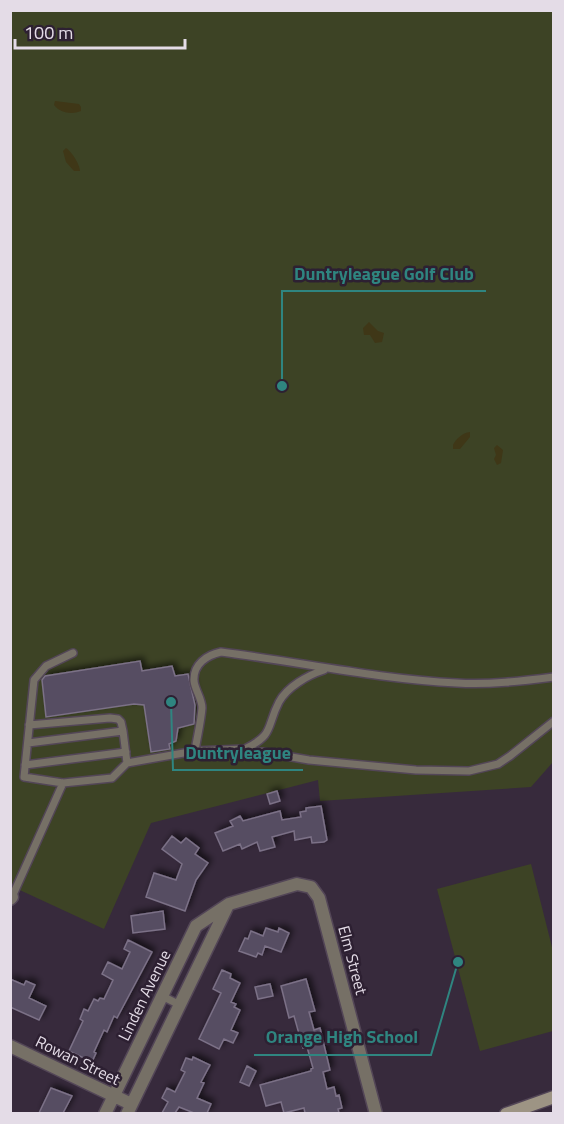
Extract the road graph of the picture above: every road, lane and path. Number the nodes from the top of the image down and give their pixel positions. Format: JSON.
{"nodes":[{"id":1,"x":73,"y":653,"type":"dead end"},
{"id":2,"x":327,"y":669,"type":"junction"},
{"id":3,"x":554,"y":677,"type":"edge"},
{"id":4,"x":554,"y":721,"type":"edge"},
{"id":5,"x":29,"y":725,"type":"junction"},
{"id":6,"x":123,"y":730,"type":"junction"},
{"id":7,"x":28,"y":743,"type":"junction"},
{"id":8,"x":245,"y":749,"type":"junction"},
{"id":9,"x":195,"y":751,"type":"junction"},
{"id":10,"x":126,"y":752,"type":"junction"},
{"id":11,"x":127,"y":764,"type":"junction"},
{"id":12,"x":25,"y":765,"type":"junction"},
{"id":13,"x":63,"y":783,"type":"junction"},
{"id":14,"x":311,"y":887,"type":"joint"},
{"id":15,"x":11,"y":898,"type":"edge"},
{"id":16,"x":229,"y":904,"type":"junction"},
{"id":17,"x":162,"y":996,"type":"junction"},
{"id":18,"x":180,"y":1005,"type":"junction"},
{"id":19,"x":10,"y":1046,"type":"edge"},
{"id":20,"x":113,"y":1096,"type":"junction"},
{"id":21,"x":554,"y":1097,"type":"edge"},
{"id":22,"x":129,"y":1109,"type":"edge"},
{"id":23,"x":105,"y":1113,"type":"edge"},
{"id":24,"x":376,"y":1113,"type":"edge"},
{"id":25,"x":506,"y":1113,"type":"edge"}],
"edges":[{"from":1,"to":5,"type":"lane"},
{"from":2,"to":3,"type":"lane"},
{"from":2,"to":8,"type":"lane"},
{"from":2,"to":9,"type":"lane"},
{"from":4,"to":8,"type":"lane"},
{"from":5,"to":6,"type":"lane"},
{"from":5,"to":7,"type":"lane"},
{"from":6,"to":7,"type":"lane"},
{"from":6,"to":10,"type":"lane"},
{"from":7,"to":12,"type":"lane"},
{"from":8,"to":9,"type":"lane"},
{"from":9,"to":11,"type":"lane"},
{"from":10,"to":11,"type":"lane"},
{"from":10,"to":12,"type":"lane"},
{"from":11,"to":13,"type":"lane"},
{"from":12,"to":13,"type":"lane"},
{"from":13,"to":15,"type":"lane"},
{"from":14,"to":16,"type":"street","name":"Linden Avenue"},
{"from":14,"to":24,"type":"street","name":"Elm Street"},
{"from":16,"to":17,"type":"street","name":"Linden Avenue"},
{"from":16,"to":18,"type":"street"},
{"from":17,"to":18,"type":"lane"},
{"from":17,"to":20,"type":"street","name":"Linden Avenue"},
{"from":18,"to":22,"type":"street"},
{"from":19,"to":20,"type":"street","name":"Rowan Street"},
{"from":20,"to":22,"type":"street","name":"Rowan Street"},
{"from":20,"to":23,"type":"street","name":"Linden Avenue"},
{"from":21,"to":25,"type":"main road"}]}
